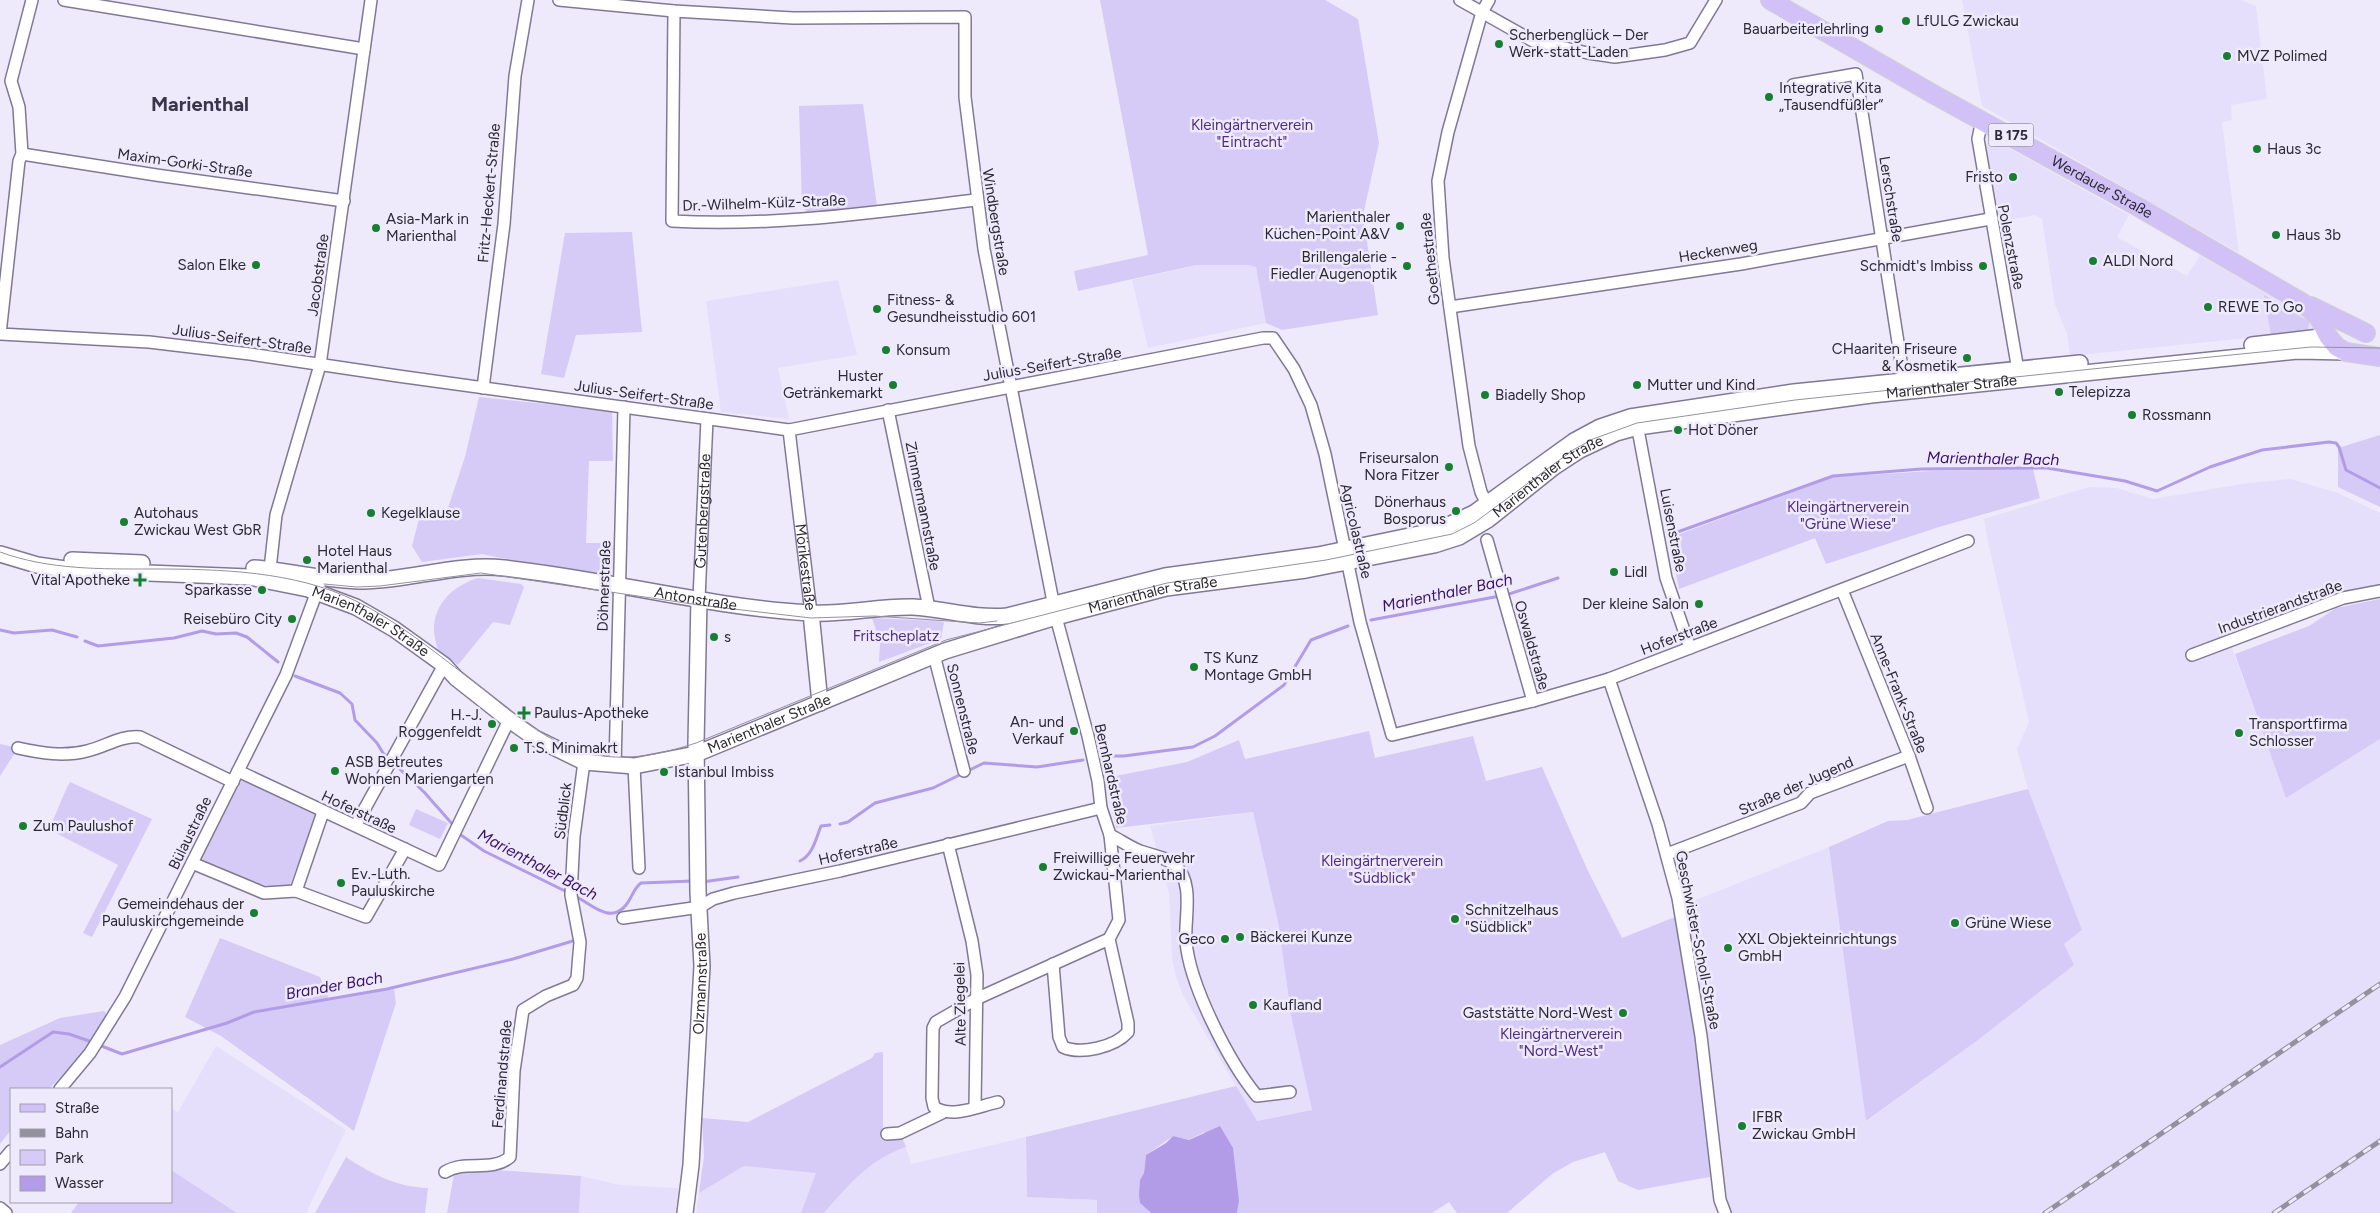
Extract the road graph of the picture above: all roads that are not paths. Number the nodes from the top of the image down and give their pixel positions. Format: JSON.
{"nodes":[{"id":1,"x":32,"y":0,"type":"edge"},
{"id":2,"x":64,"y":0,"type":"edge"},
{"id":3,"x":371,"y":0,"type":"edge"},
{"id":4,"x":528,"y":0,"type":"edge"},
{"id":5,"x":559,"y":0,"type":"edge"},
{"id":6,"x":1460,"y":0,"type":"edge"},
{"id":7,"x":1489,"y":0,"type":"edge"},
{"id":8,"x":1716,"y":0,"type":"edge"},
{"id":9,"x":1770,"y":0,"type":"edge"},
{"id":10,"x":674,"y":11,"type":"junction"},
{"id":11,"x":1482,"y":12,"type":"junction"},
{"id":12,"x":364,"y":49,"type":"junction"},
{"id":13,"x":1793,"y":85,"type":"dead end"},
{"id":14,"x":1982,"y":120,"type":"junction"},
{"id":15,"x":22,"y":154,"type":"junction"},
{"id":16,"x":344,"y":200,"type":"junction"},
{"id":17,"x":976,"y":200,"type":"junction"},
{"id":18,"x":1990,"y":219,"type":"junction"},
{"id":19,"x":1882,"y":237,"type":"junction"},
{"id":20,"x":2303,"y":303,"type":"junction"},
{"id":21,"x":1450,"y":307,"type":"junction"},
{"id":22,"x":2373,"y":333,"type":"edge"},
{"id":23,"x":0,"y":334,"type":"edge"},
{"id":24,"x":2328,"y":336,"type":"junction"},
{"id":25,"x":1276,"y":341,"type":"joint"},
{"id":26,"x":2346,"y":352,"type":"junction"},
{"id":27,"x":2380,"y":357,"type":"edge"},
{"id":28,"x":320,"y":365,"type":"junction"},
{"id":29,"x":2019,"y":374,"type":"junction"},
{"id":30,"x":1905,"y":386,"type":"junction"},
{"id":31,"x":483,"y":388,"type":"junction"},
{"id":32,"x":1011,"y":388,"type":"junction"},
{"id":33,"x":624,"y":407,"type":"junction"},
{"id":34,"x":888,"y":410,"type":"junction"},
{"id":35,"x":707,"y":419,"type":"junction"},
{"id":36,"x":1637,"y":421,"type":"junction"},
{"id":37,"x":789,"y":430,"type":"junction"},
{"id":38,"x":1490,"y":510,"type":"junction"},
{"id":39,"x":1487,"y":540,"type":"dead end"},
{"id":40,"x":1968,"y":541,"type":"dead end"},
{"id":41,"x":0,"y":544,"type":"edge"},
{"id":42,"x":0,"y":554,"type":"edge"},
{"id":43,"x":1346,"y":555,"type":"junction"},
{"id":44,"x":269,"y":575,"type":"junction"},
{"id":45,"x":338,"y":580,"type":"joint"},
{"id":46,"x":364,"y":581,"type":"junction"},
{"id":47,"x":320,"y":584,"type":"junction"},
{"id":48,"x":619,"y":587,"type":"junction"},
{"id":49,"x":1842,"y":590,"type":"junction"},
{"id":50,"x":2380,"y":591,"type":"edge"},
{"id":51,"x":699,"y":599,"type":"junction"},
{"id":52,"x":356,"y":607,"type":"junction"},
{"id":53,"x":929,"y":608,"type":"junction"},
{"id":54,"x":1055,"y":611,"type":"junction"},
{"id":55,"x":811,"y":613,"type":"junction"},
{"id":56,"x":1690,"y":648,"type":"junction"},
{"id":57,"x":934,"y":655,"type":"junction"},
{"id":58,"x":2192,"y":655,"type":"dead end"},
{"id":59,"x":444,"y":664,"type":"junction"},
{"id":60,"x":1609,"y":679,"type":"junction"},
{"id":61,"x":1533,"y":701,"type":"junction"},
{"id":62,"x":820,"y":703,"type":"junction"},
{"id":63,"x":509,"y":720,"type":"junction"},
{"id":64,"x":1392,"y":735,"type":"joint"},
{"id":65,"x":18,"y":748,"type":"dead end"},
{"id":66,"x":696,"y":754,"type":"junction"},
{"id":67,"x":1909,"y":756,"type":"junction"},
{"id":68,"x":584,"y":762,"type":"junction"},
{"id":69,"x":615,"y":766,"type":"junction"},
{"id":70,"x":634,"y":766,"type":"junction"},
{"id":71,"x":964,"y":770,"type":"dead end"},
{"id":72,"x":238,"y":771,"type":"junction"},
{"id":73,"x":233,"y":782,"type":"junction"},
{"id":74,"x":1101,"y":808,"type":"junction"},
{"id":75,"x":1927,"y":808,"type":"dead end"},
{"id":76,"x":323,"y":812,"type":"junction"},
{"id":77,"x":359,"y":819,"type":"dead end"},
{"id":78,"x":1110,"y":835,"type":"junction"},
{"id":79,"x":948,"y":844,"type":"junction"},
{"id":80,"x":404,"y":850,"type":"junction"},
{"id":81,"x":1667,"y":854,"type":"junction"},
{"id":82,"x":192,"y":863,"type":"junction"},
{"id":83,"x":639,"y":868,"type":"dead end"},
{"id":84,"x":296,"y":892,"type":"junction"},
{"id":85,"x":571,"y":892,"type":"joint"},
{"id":86,"x":699,"y":900,"type":"junction"},
{"id":87,"x":623,"y":918,"type":"dead end"},
{"id":88,"x":1109,"y":939,"type":"junction"},
{"id":89,"x":1053,"y":964,"type":"junction"},
{"id":90,"x":976,"y":999,"type":"junction"},
{"id":91,"x":61,"y":1088,"type":"edge"},
{"id":92,"x":1290,"y":1092,"type":"dead end"},
{"id":93,"x":998,"y":1102,"type":"dead end"},
{"id":94,"x":975,"y":1107,"type":"junction"},
{"id":95,"x":942,"y":1113,"type":"junction"},
{"id":96,"x":887,"y":1134,"type":"dead end"},
{"id":97,"x":10,"y":1152,"type":"edge"},
{"id":98,"x":0,"y":1164,"type":"edge"},
{"id":99,"x":445,"y":1172,"type":"dead end"},
{"id":100,"x":0,"y":1208,"type":"edge"},
{"id":101,"x":6,"y":1213,"type":"edge"},
{"id":102,"x":685,"y":1213,"type":"edge"},
{"id":103,"x":1725,"y":1213,"type":"edge"}],
"edges":[{"from":1,"to":15,"type":"street"},
{"from":2,"to":12,"type":"street"},
{"from":3,"to":12,"type":"street","name":"Jacobstraße"},
{"from":4,"to":31,"type":"street","name":"Fritz-Heckert-Straße"},
{"from":5,"to":10,"type":"street"},
{"from":6,"to":11,"type":"street"},
{"from":7,"to":11,"type":"street","name":"Goethestraße"},
{"from":8,"to":11,"type":"street"},
{"from":9,"to":14,"type":"main road","name":"Werdauer Straße","number":"B 175"},
{"from":10,"to":17,"type":"street","name":"Windbergstraße"},
{"from":10,"to":17,"type":"street","name":"Dr.-Wilhelm-Külz-Straße"},
{"from":11,"to":21,"type":"street","name":"Goethestraße"},
{"from":12,"to":16,"type":"street","name":"Jacobstraße"},
{"from":13,"to":19,"type":"street","name":"Lerschstraße"},
{"from":14,"to":18,"type":"street","name":"Polenzstraße"},
{"from":14,"to":20,"type":"main road","name":"Werdauer Straße","number":"B 175"},
{"from":15,"to":16,"type":"street","name":"Maxim-Gorki-Straße"},
{"from":15,"to":23,"type":"street"},
{"from":16,"to":28,"type":"street","name":"Jacobstraße"},
{"from":17,"to":32,"type":"street","name":"Windbergstraße"},
{"from":18,"to":19,"type":"street","name":"Heckenweg"},
{"from":18,"to":29,"type":"street","name":"Polenzstraße"},
{"from":19,"to":21,"type":"street","name":"Heckenweg"},
{"from":19,"to":30,"type":"street","name":"Lerschstraße"},
{"from":20,"to":22,"type":"main road","name":"Werdauer Straße","number":"B 175"},
{"from":20,"to":24,"type":"main road","name":"Werdauer Straße","number":"B 175"},
{"from":21,"to":38,"type":"street","name":"Goethestraße"},
{"from":22,"to":24,"type":"main road","name":"Werdauer Straße","number":"B 175"},
{"from":23,"to":28,"type":"street","name":"Julius-Seifert-Straße"},
{"from":24,"to":26,"type":"main road","name":"Werdauer Straße","number":"B 175"},
{"from":24,"to":29,"type":"main road","name":"Marienthaler Straße"},
{"from":25,"to":32,"type":"street","name":"Julius-Seifert-Straße"},
{"from":25,"to":43,"type":"street","name":"Agricolastraße"},
{"from":26,"to":27,"type":"main road"},
{"from":26,"to":29,"type":"main road","name":"Marienthaler Straße"},
{"from":28,"to":31,"type":"street","name":"Julius-Seifert-Straße"},
{"from":28,"to":44,"type":"street","name":"Jacobstraße"},
{"from":29,"to":30,"type":"main road","name":"Marienthaler Straße"},
{"from":30,"to":36,"type":"main road","name":"Marienthaler Straße"},
{"from":31,"to":33,"type":"street","name":"Julius-Seifert-Straße"},
{"from":32,"to":34,"type":"street","name":"Julius-Seifert-Straße"},
{"from":32,"to":54,"type":"street","name":"Windbergstraße"},
{"from":33,"to":35,"type":"street","name":"Julius-Seifert-Straße"},
{"from":33,"to":48,"type":"street","name":"Döhnerstraße"},
{"from":34,"to":37,"type":"street","name":"Julius-Seifert-Straße"},
{"from":34,"to":53,"type":"street","name":"Zimmermannstraße"},
{"from":35,"to":37,"type":"street","name":"Julius-Seifert-Straße"},
{"from":35,"to":51,"type":"street","name":"Gutenbergstraße"},
{"from":36,"to":38,"type":"main road","name":"Marienthaler Straße"},
{"from":36,"to":56,"type":"street","name":"Luisenstraße"},
{"from":37,"to":55,"type":"street","name":"Mörikestraße"},
{"from":38,"to":43,"type":"main road","name":"Marienthaler Straße"},
{"from":39,"to":61,"type":"street","name":"Oswaldstraße"},
{"from":40,"to":49,"type":"street","name":"Hoferstraße"},
{"from":41,"to":44,"type":"main road","name":"Marienthaler Straße"},
{"from":42,"to":44,"type":"main road","name":"Marienthaler Straße"},
{"from":43,"to":54,"type":"main road","name":"Marienthaler Straße"},
{"from":43,"to":64,"type":"street","name":"Agricolastraße"},
{"from":44,"to":47,"type":"main road","name":"Marienthaler Straße"},
{"from":45,"to":46,"type":"main road","name":"Antonstraße"},
{"from":45,"to":47,"type":"main road","name":"Marienthaler Straße"},
{"from":46,"to":48,"type":"main road","name":"Antonstraße"},
{"from":46,"to":52,"type":"main road"},
{"from":47,"to":52,"type":"main road","name":"Marienthaler Straße"},
{"from":47,"to":72,"type":"street","name":"Bülaustraße"},
{"from":48,"to":51,"type":"main road","name":"Antonstraße"},
{"from":48,"to":69,"type":"street","name":"Döhnerstraße"},
{"from":49,"to":56,"type":"street","name":"Hoferstraße"},
{"from":49,"to":67,"type":"street","name":"Anne-Frank-Straße"},
{"from":50,"to":58,"type":"street","name":"Industrierandstraße"},
{"from":51,"to":55,"type":"main road","name":"Antonstraße"},
{"from":51,"to":66,"type":"main road","name":"Gutenbergstraße"},
{"from":52,"to":59,"type":"main road","name":"Marienthaler Straße"},
{"from":53,"to":54,"type":"main road","name":"Antonstraße"},
{"from":53,"to":55,"type":"main road","name":"Antonstraße"},
{"from":54,"to":57,"type":"main road","name":"Marienthaler Straße"},
{"from":54,"to":74,"type":"street","name":"Bernhardstraße"},
{"from":55,"to":62,"type":"main road","name":"Mörikestraße"},
{"from":56,"to":60,"type":"street","name":"Hoferstraße"},
{"from":57,"to":62,"type":"main road","name":"Marienthaler Straße"},
{"from":57,"to":71,"type":"street","name":"Sonnenstraße"},
{"from":59,"to":63,"type":"main road","name":"Marienthaler Straße"},
{"from":59,"to":77,"type":"street"},
{"from":60,"to":61,"type":"street","name":"Hoferstraße"},
{"from":60,"to":81,"type":"street","name":"Geschwister-Scholl-Straße"},
{"from":61,"to":64,"type":"street","name":"Hoferstraße"},
{"from":62,"to":66,"type":"main road","name":"Marienthaler Straße"},
{"from":63,"to":68,"type":"main road","name":"Marienthaler Straße"},
{"from":63,"to":80,"type":"street","name":"Hoferstraße"},
{"from":65,"to":73,"type":"street"},
{"from":66,"to":70,"type":"main road","name":"Marienthaler Straße"},
{"from":66,"to":86,"type":"main road","name":"Olzmannstraße"},
{"from":67,"to":75,"type":"street","name":"Anne-Frank-Straße"},
{"from":67,"to":81,"type":"street","name":"Straße der Jugend"},
{"from":68,"to":69,"type":"main road","name":"Marienthaler Straße"},
{"from":68,"to":85,"type":"street","name":"Südblick"},
{"from":69,"to":70,"type":"main road","name":"Marienthaler Straße"},
{"from":70,"to":83,"type":"street"},
{"from":72,"to":73,"type":"street","name":"Bülaustraße"},
{"from":72,"to":76,"type":"street","name":"Hoferstraße"},
{"from":73,"to":82,"type":"street","name":"Bülaustraße"},
{"from":74,"to":78,"type":"street","name":"Bernhardstraße"},
{"from":74,"to":79,"type":"street","name":"Hoferstraße"},
{"from":76,"to":80,"type":"street","name":"Hoferstraße"},
{"from":76,"to":84,"type":"street"},
{"from":78,"to":88,"type":"street"},
{"from":78,"to":92,"type":"street","name":"Bernhardstraße"},
{"from":79,"to":86,"type":"street","name":"Hoferstraße"},
{"from":79,"to":90,"type":"street","name":"Alte Ziegelei"},
{"from":80,"to":84,"type":"street"},
{"from":81,"to":103,"type":"street","name":"Geschwister-Scholl-Straße"},
{"from":82,"to":84,"type":"street"},
{"from":82,"to":91,"type":"street","name":"Bülaustraße"},
{"from":85,"to":99,"type":"street","name":"Ferdinandstraße"},
{"from":86,"to":87,"type":"street","name":"Hoferstraße"},
{"from":86,"to":102,"type":"main road","name":"Olzmannstraße"},
{"from":88,"to":89,"type":"street"},
{"from":88,"to":89,"type":"street"},
{"from":89,"to":90,"type":"street"},
{"from":90,"to":94,"type":"street","name":"Alte Ziegelei"},
{"from":90,"to":95,"type":"street","name":"Alte Ziegelei"},
{"from":93,"to":94,"type":"street"},
{"from":94,"to":95,"type":"street"},
{"from":95,"to":96,"type":"street"},
{"from":97,"to":98,"type":"street"},
{"from":100,"to":101,"type":"street"}]}
